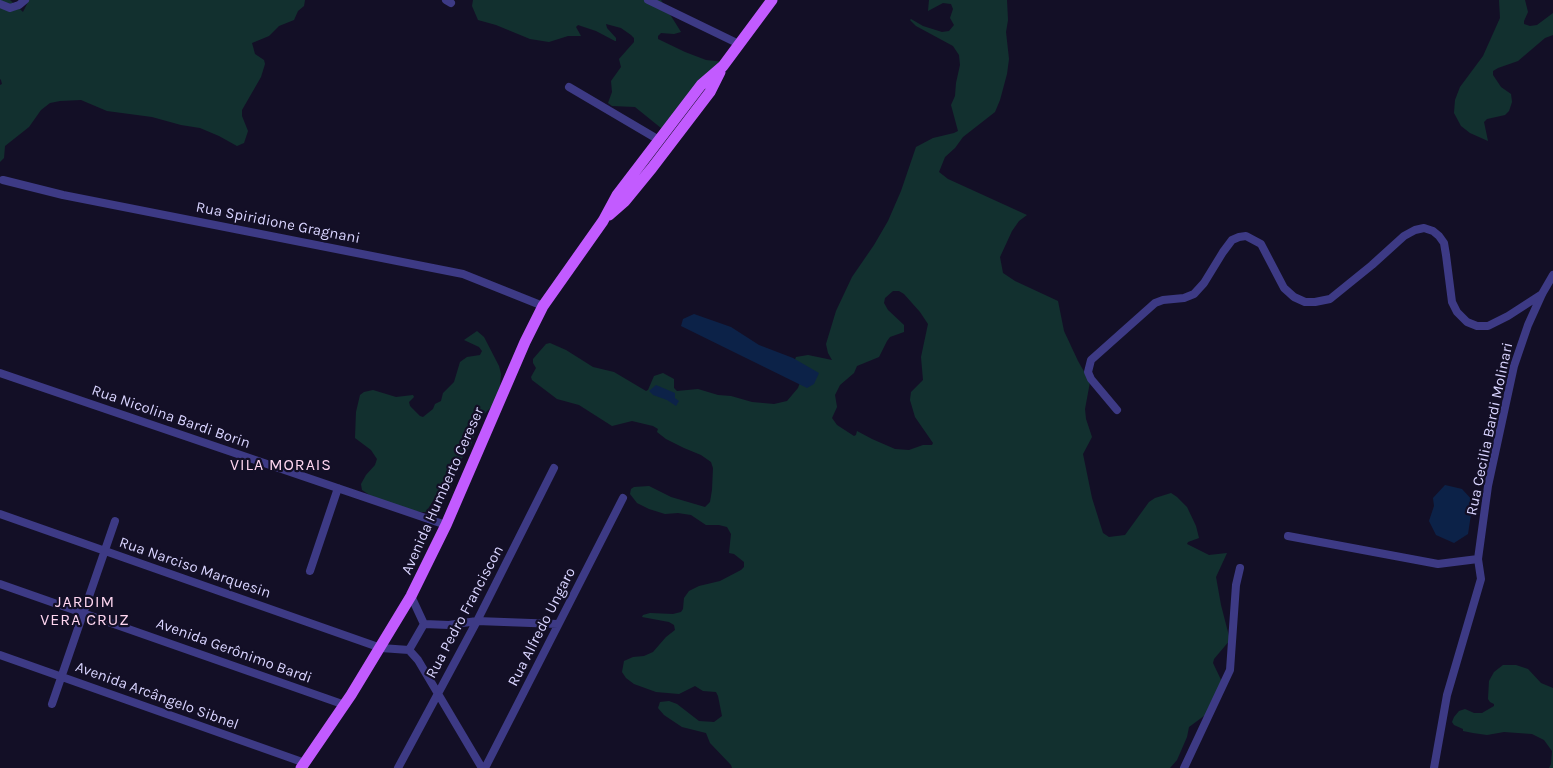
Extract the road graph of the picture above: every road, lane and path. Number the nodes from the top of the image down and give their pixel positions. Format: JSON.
{"nodes":[{"id":1,"x":25,"y":0,"type":"edge"},
{"id":2,"x":648,"y":0,"type":"edge"},
{"id":3,"x":772,"y":0,"type":"edge"},
{"id":4,"x":0,"y":4,"type":"edge"},
{"id":5,"x":739,"y":44,"type":"junction"},
{"id":6,"x":723,"y":66,"type":"junction"},
{"id":7,"x":569,"y":86,"type":"dead end"},
{"id":8,"x":659,"y":140,"type":"junction"},
{"id":9,"x":3,"y":180,"type":"dead end"},
{"id":10,"x":603,"y":221,"type":"junction"},
{"id":11,"x":1553,"y":275,"type":"edge"},
{"id":12,"x":1542,"y":294,"type":"junction"},
{"id":13,"x":543,"y":306,"type":"junction"},
{"id":14,"x":0,"y":373,"type":"edge"},
{"id":15,"x":1117,"y":410,"type":"dead end"},
{"id":16,"x":554,"y":468,"type":"dead end"},
{"id":17,"x":338,"y":488,"type":"junction"},
{"id":18,"x":623,"y":498,"type":"dead end"},
{"id":19,"x":0,"y":514,"type":"edge"},
{"id":20,"x":115,"y":521,"type":"dead end"},
{"id":21,"x":446,"y":525,"type":"junction"},
{"id":22,"x":1288,"y":536,"type":"dead end"},
{"id":23,"x":104,"y":551,"type":"junction"},
{"id":24,"x":1478,"y":559,"type":"junction"},
{"id":25,"x":1240,"y":568,"type":"dead end"},
{"id":26,"x":310,"y":571,"type":"dead end"},
{"id":27,"x":0,"y":584,"type":"edge"},
{"id":28,"x":411,"y":596,"type":"junction"},
{"id":29,"x":84,"y":612,"type":"junction"},
{"id":30,"x":477,"y":621,"type":"junction"},
{"id":31,"x":424,"y":624,"type":"junction"},
{"id":32,"x":558,"y":624,"type":"junction"},
{"id":33,"x":380,"y":648,"type":"junction"},
{"id":34,"x":409,"y":650,"type":"junction"},
{"id":35,"x":0,"y":655,"type":"edge"},
{"id":36,"x":62,"y":676,"type":"junction"},
{"id":37,"x":438,"y":693,"type":"junction"},
{"id":38,"x":52,"y":704,"type":"dead end"},
{"id":39,"x":345,"y":705,"type":"junction"},
{"id":40,"x":303,"y":765,"type":"edge"},
{"id":41,"x":398,"y":768,"type":"edge"},
{"id":42,"x":484,"y":768,"type":"edge"},
{"id":43,"x":1184,"y":768,"type":"edge"},
{"id":44,"x":1434,"y":768,"type":"edge"}],
"edges":[{"from":1,"to":4,"type":"street"},
{"from":2,"to":5,"type":"street"},
{"from":3,"to":5,"type":"main road","name":"Avenida Humberto Cereser"},
{"from":5,"to":6,"type":"main road","name":"Avenida Humberto Cereser"},
{"from":6,"to":8,"type":"main road","name":"Avenida Humberto Cereser"},
{"from":6,"to":10,"type":"main road","name":"Avenida Humberto Cereser"},
{"from":7,"to":8,"type":"street"},
{"from":8,"to":10,"type":"main road","name":"Avenida Humberto Cereser"},
{"from":9,"to":13,"type":"street","name":"Rua Spiridione Gragnani"},
{"from":10,"to":13,"type":"main road","name":"Avenida Humberto Cereser"},
{"from":11,"to":12,"type":"street","name":"Rua Cecilia Bardi Molinari"},
{"from":12,"to":15,"type":"street"},
{"from":12,"to":24,"type":"street","name":"Rua Cecilia Bardi Molinari"},
{"from":13,"to":21,"type":"main road","name":"Avenida Humberto Cereser"},
{"from":14,"to":17,"type":"street","name":"Rua Nicolina Bardi Borin"},
{"from":16,"to":30,"type":"street","name":"Rua Pedro Franciscon"},
{"from":17,"to":21,"type":"street","name":"Rua Nicolina Bardi Borin"},
{"from":17,"to":26,"type":"street"},
{"from":18,"to":32,"type":"street","name":"Rua Alfredo Ungaro"},
{"from":19,"to":23,"type":"street","name":"Rua Narciso Marquesin"},
{"from":20,"to":23,"type":"street"},
{"from":21,"to":28,"type":"main road","name":"Avenida Humberto Cereser"},
{"from":22,"to":24,"type":"street"},
{"from":23,"to":29,"type":"street"},
{"from":23,"to":33,"type":"street","name":"Rua Narciso Marquesin"},
{"from":24,"to":44,"type":"street","name":"Rua Cecilia Bardi Molinari"},
{"from":25,"to":43,"type":"street"},
{"from":27,"to":29,"type":"street","name":"Avenida Gerônimo Bardi"},
{"from":28,"to":31,"type":"street"},
{"from":28,"to":33,"type":"main road","name":"Avenida Humberto Cereser"},
{"from":29,"to":36,"type":"street"},
{"from":29,"to":39,"type":"street","name":"Avenida Gerônimo Bardi"},
{"from":30,"to":31,"type":"street"},
{"from":30,"to":32,"type":"street"},
{"from":30,"to":37,"type":"street","name":"Rua Pedro Franciscon"},
{"from":31,"to":34,"type":"street"},
{"from":32,"to":42,"type":"street","name":"Rua Alfredo Ungaro"},
{"from":33,"to":34,"type":"street","name":"Rua Narciso Marquesin"},
{"from":33,"to":39,"type":"main road","name":"Avenida Humberto Cereser"},
{"from":34,"to":37,"type":"street"},
{"from":35,"to":36,"type":"street","name":"Avenida Arcângelo Sibnel"},
{"from":36,"to":38,"type":"street"},
{"from":36,"to":40,"type":"street","name":"Avenida Arcângelo Sibnel"},
{"from":37,"to":41,"type":"street","name":"Rua Pedro Franciscon"},
{"from":37,"to":42,"type":"street"},
{"from":39,"to":40,"type":"main road","name":"Avenida Humberto Cereser"}]}
